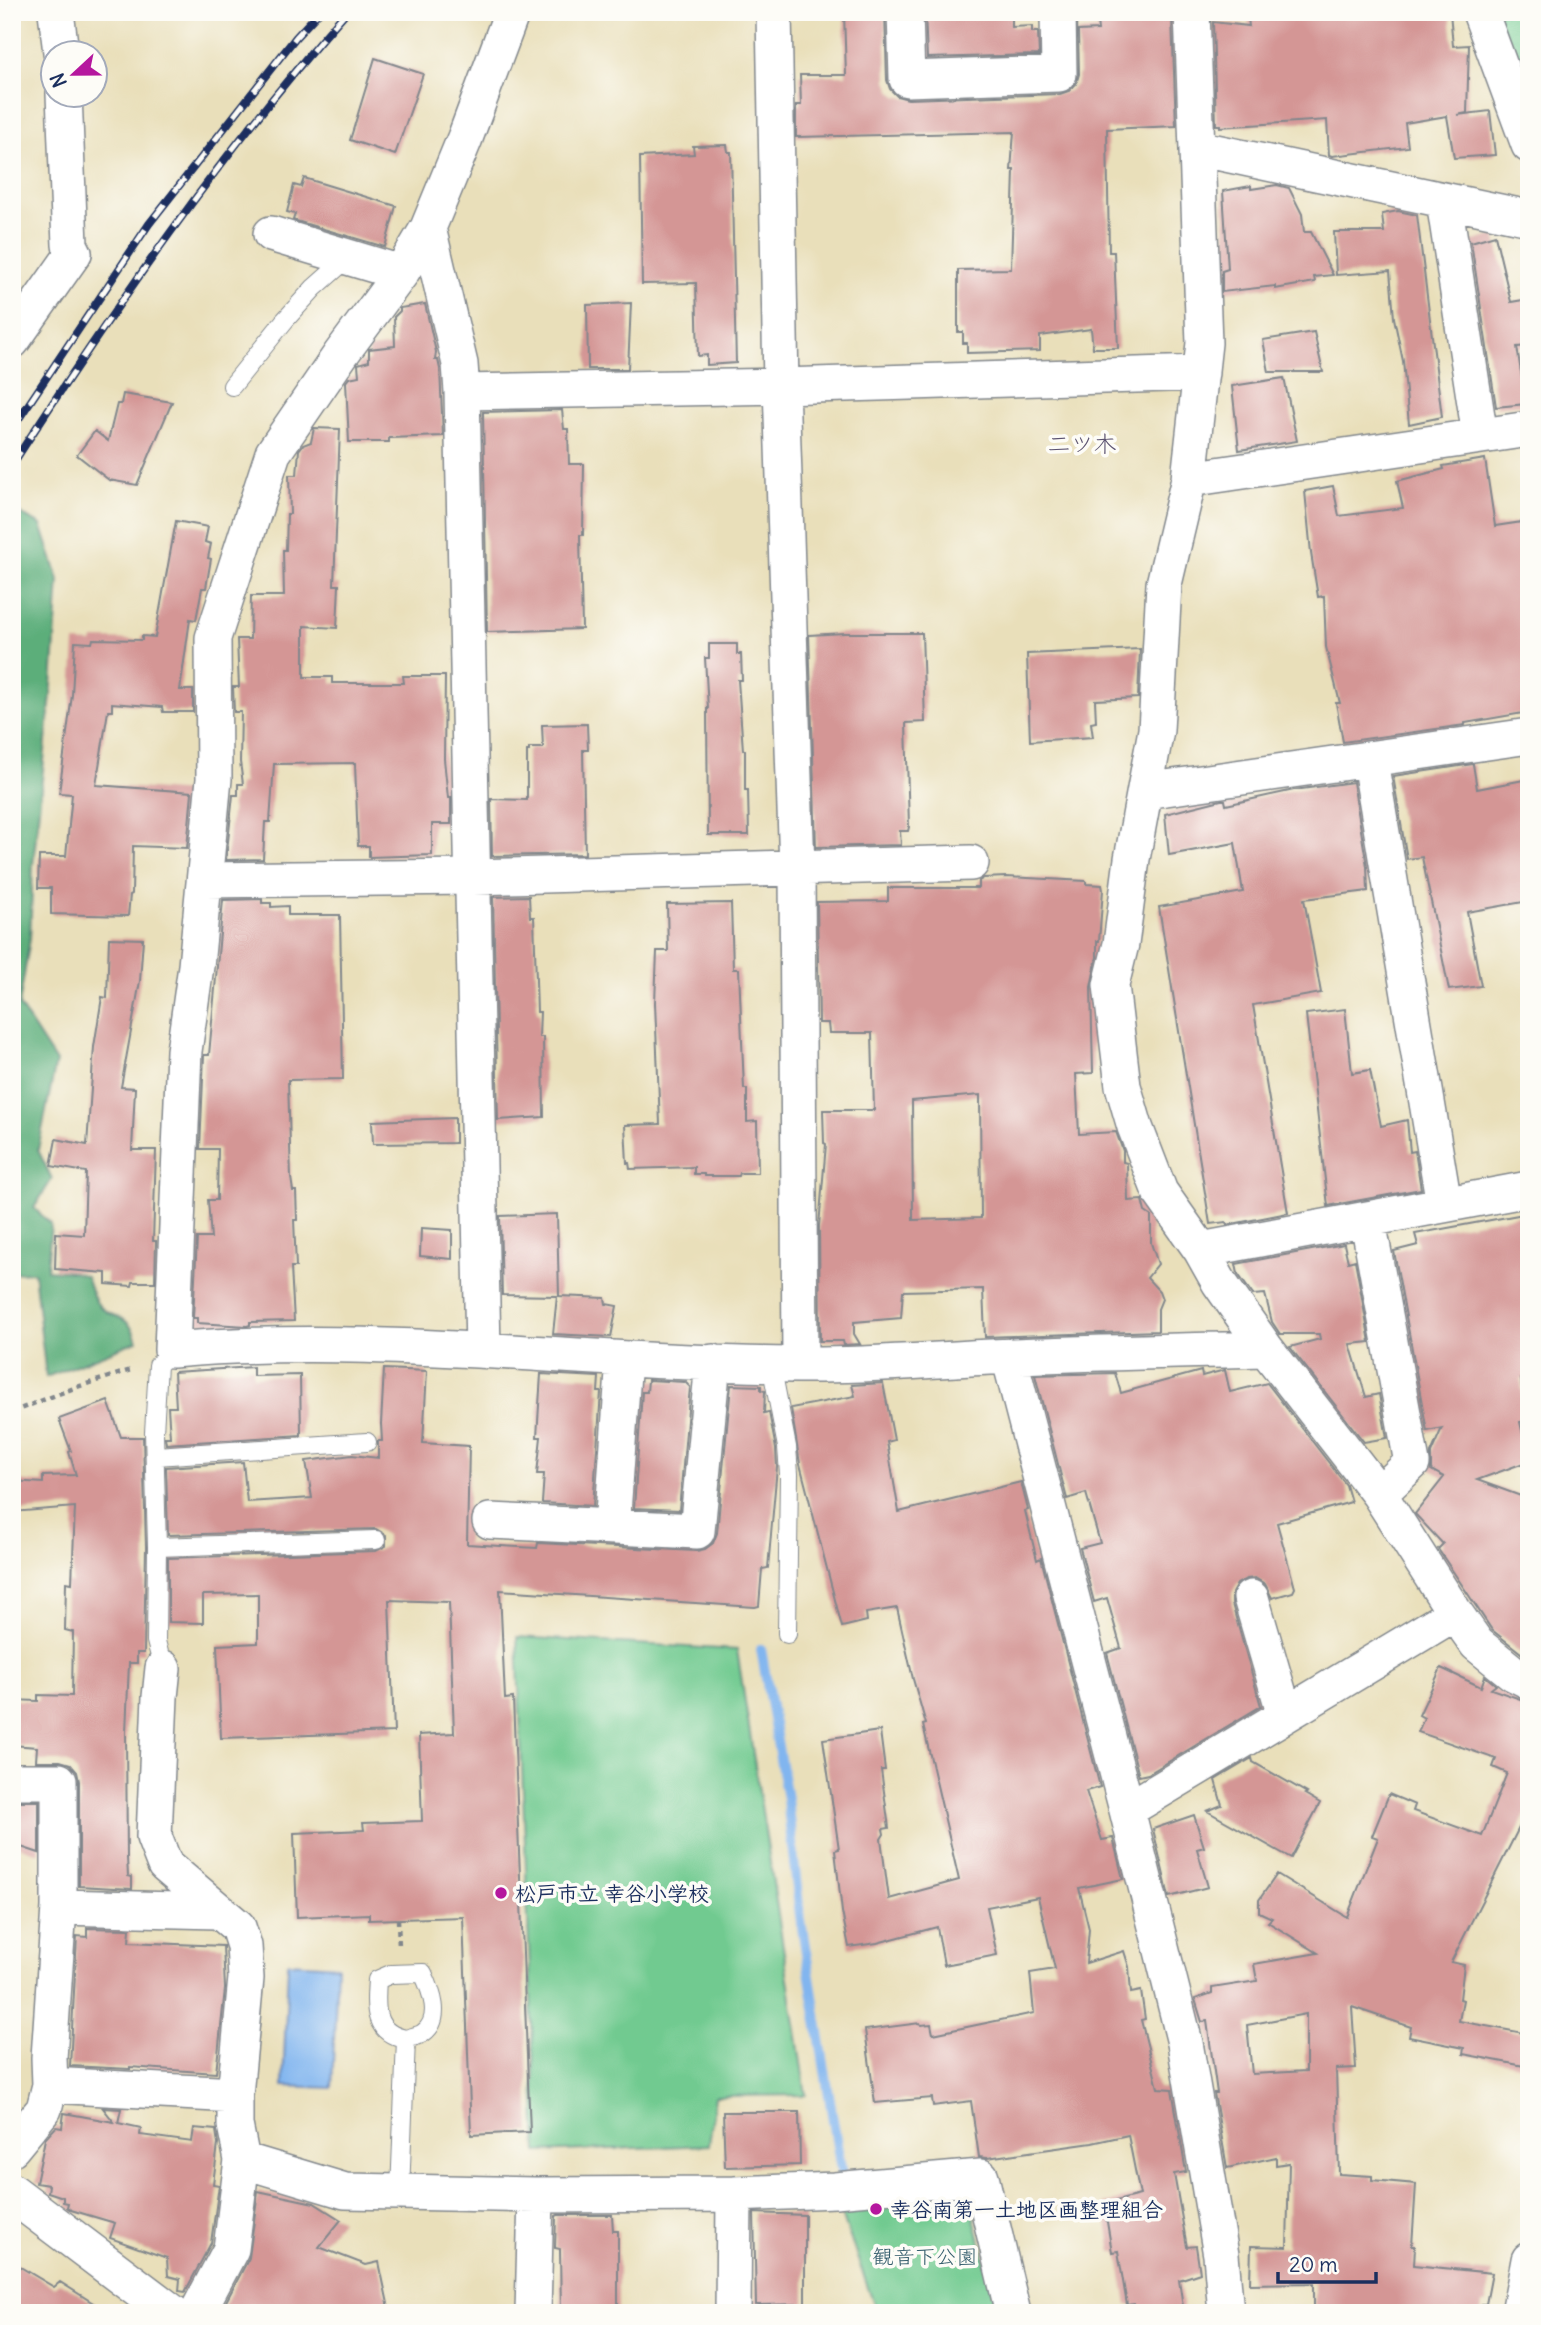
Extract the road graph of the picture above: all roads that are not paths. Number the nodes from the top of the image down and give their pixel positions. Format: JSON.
{"nodes":[{"id":1,"x":56,"y":12,"type":"edge"},
{"id":2,"x":512,"y":12,"type":"edge"},
{"id":3,"x":774,"y":12,"type":"edge"},
{"id":4,"x":905,"y":12,"type":"edge"},
{"id":5,"x":1058,"y":12,"type":"edge"},
{"id":6,"x":1192,"y":12,"type":"edge"},
{"id":7,"x":1480,"y":12,"type":"edge"},
{"id":8,"x":59,"y":38,"type":"edge"},
{"id":9,"x":65,"y":108,"type":"edge"},
{"id":10,"x":1529,"y":145,"type":"edge"},
{"id":11,"x":1197,"y":148,"type":"junction"},
{"id":12,"x":1444,"y":201,"type":"junction"},
{"id":13,"x":1529,"y":218,"type":"edge"},
{"id":14,"x":428,"y":228,"type":"junction"},
{"id":15,"x":271,"y":234,"type":"dead end"},
{"id":16,"x":349,"y":257,"type":"junction"},
{"id":17,"x":401,"y":272,"type":"junction"},
{"id":18,"x":12,"y":341,"type":"edge"},
{"id":19,"x":1201,"y":373,"type":"junction"},
{"id":20,"x":232,"y":386,"type":"dead end"},
{"id":21,"x":781,"y":386,"type":"junction"},
{"id":22,"x":462,"y":392,"type":"junction"},
{"id":23,"x":1529,"y":429,"type":"edge"},
{"id":24,"x":1480,"y":436,"type":"junction"},
{"id":25,"x":1189,"y":479,"type":"junction"},
{"id":26,"x":1529,"y":736,"type":"edge"},
{"id":27,"x":1370,"y":761,"type":"junction"},
{"id":28,"x":1145,"y":791,"type":"junction"},
{"id":29,"x":971,"y":863,"type":"dead end"},
{"id":30,"x":797,"y":869,"type":"junction"},
{"id":31,"x":473,"y":877,"type":"junction"},
{"id":32,"x":205,"y":880,"type":"junction"},
{"id":33,"x":1529,"y":1189,"type":"edge"},
{"id":34,"x":1444,"y":1204,"type":"junction"},
{"id":35,"x":1368,"y":1221,"type":"junction"},
{"id":36,"x":1201,"y":1250,"type":"junction"},
{"id":37,"x":483,"y":1349,"type":"junction"},
{"id":38,"x":1266,"y":1349,"type":"junction"},
{"id":39,"x":1009,"y":1356,"type":"junction"},
{"id":40,"x":165,"y":1358,"type":"junction"},
{"id":41,"x":624,"y":1359,"type":"junction"},
{"id":42,"x":713,"y":1362,"type":"junction"},
{"id":43,"x":785,"y":1365,"type":"junction"},
{"id":44,"x":367,"y":1442,"type":"dead end"},
{"id":45,"x":156,"y":1456,"type":"junction"},
{"id":46,"x":1379,"y":1494,"type":"junction"},
{"id":47,"x":490,"y":1521,"type":"dead end"},
{"id":48,"x":612,"y":1527,"type":"junction"},
{"id":49,"x":376,"y":1540,"type":"dead end"},
{"id":50,"x":157,"y":1547,"type":"junction"},
{"id":51,"x":1251,"y":1598,"type":"dead end"},
{"id":52,"x":1455,"y":1613,"type":"junction"},
{"id":53,"x":787,"y":1634,"type":"dead end"},
{"id":54,"x":163,"y":1668,"type":"joint"},
{"id":55,"x":1529,"y":1681,"type":"edge"},
{"id":56,"x":1285,"y":1715,"type":"junction"},
{"id":57,"x":12,"y":1781,"type":"edge"},
{"id":58,"x":1127,"y":1810,"type":"junction"},
{"id":59,"x":59,"y":1907,"type":"junction"},
{"id":60,"x":217,"y":1911,"type":"junction"},
{"id":61,"x":406,"y":2039,"type":"dead end"},
{"id":62,"x":50,"y":2085,"type":"junction"},
{"id":63,"x":235,"y":2095,"type":"junction"},
{"id":64,"x":12,"y":2148,"type":"edge"},
{"id":65,"x":242,"y":2160,"type":"junction"},
{"id":66,"x":400,"y":2192,"type":"junction"},
{"id":67,"x":12,"y":2193,"type":"edge"},
{"id":68,"x":734,"y":2194,"type":"junction"},
{"id":69,"x":536,"y":2195,"type":"junction"},
{"id":70,"x":1529,"y":2260,"type":"edge"},
{"id":71,"x":171,"y":2313,"type":"edge"},
{"id":72,"x":197,"y":2313,"type":"edge"},
{"id":73,"x":533,"y":2313,"type":"edge"},
{"id":74,"x":733,"y":2313,"type":"edge"},
{"id":75,"x":1013,"y":2313,"type":"edge"},
{"id":76,"x":1226,"y":2313,"type":"edge"},
{"id":77,"x":1519,"y":2313,"type":"edge"}],
"edges":[{"from":1,"to":8,"type":"street"},
{"from":2,"to":14,"type":"street"},
{"from":3,"to":21,"type":"street"},
{"from":4,"to":5,"type":"street"},
{"from":6,"to":11,"type":"street"},
{"from":7,"to":10,"type":"street"},
{"from":9,"to":18,"type":"street"},
{"from":11,"to":12,"type":"street"},
{"from":11,"to":19,"type":"street"},
{"from":12,"to":13,"type":"street"},
{"from":12,"to":24,"type":"street"},
{"from":14,"to":17,"type":"street"},
{"from":14,"to":22,"type":"street"},
{"from":15,"to":16,"type":"street"},
{"from":16,"to":17,"type":"street"},
{"from":16,"to":20,"type":"lane"},
{"from":17,"to":32,"type":"street"},
{"from":19,"to":21,"type":"street"},
{"from":19,"to":25,"type":"street"},
{"from":21,"to":22,"type":"street"},
{"from":21,"to":30,"type":"street"},
{"from":22,"to":31,"type":"street"},
{"from":23,"to":24,"type":"street"},
{"from":24,"to":25,"type":"street"},
{"from":25,"to":28,"type":"street"},
{"from":26,"to":27,"type":"street"},
{"from":27,"to":28,"type":"street"},
{"from":27,"to":34,"type":"street"},
{"from":28,"to":36,"type":"street"},
{"from":29,"to":30,"type":"street"},
{"from":30,"to":31,"type":"street"},
{"from":30,"to":43,"type":"street"},
{"from":31,"to":32,"type":"street"},
{"from":31,"to":37,"type":"street"},
{"from":32,"to":40,"type":"street"},
{"from":33,"to":34,"type":"street"},
{"from":34,"to":35,"type":"street"},
{"from":35,"to":36,"type":"street"},
{"from":35,"to":46,"type":"street"},
{"from":36,"to":38,"type":"street"},
{"from":37,"to":40,"type":"street"},
{"from":37,"to":41,"type":"street"},
{"from":38,"to":39,"type":"street"},
{"from":38,"to":46,"type":"street"},
{"from":39,"to":43,"type":"street"},
{"from":39,"to":58,"type":"street"},
{"from":40,"to":45,"type":"lane"},
{"from":41,"to":42,"type":"street"},
{"from":41,"to":48,"type":"street"},
{"from":42,"to":43,"type":"street"},
{"from":42,"to":48,"type":"street"},
{"from":43,"to":53,"type":"lane"},
{"from":44,"to":45,"type":"lane"},
{"from":45,"to":50,"type":"lane"},
{"from":46,"to":52,"type":"street"},
{"from":47,"to":48,"type":"street"},
{"from":49,"to":50,"type":"lane"},
{"from":50,"to":54,"type":"lane"},
{"from":51,"to":56,"type":"street"},
{"from":52,"to":55,"type":"street"},
{"from":52,"to":56,"type":"street"},
{"from":54,"to":60,"type":"street"},
{"from":56,"to":58,"type":"street"},
{"from":57,"to":59,"type":"street"},
{"from":58,"to":76,"type":"street"},
{"from":59,"to":60,"type":"street"},
{"from":59,"to":62,"type":"street"},
{"from":60,"to":63,"type":"street"},
{"from":61,"to":66,"type":"lane"},
{"from":62,"to":63,"type":"street"},
{"from":62,"to":64,"type":"street"},
{"from":63,"to":65,"type":"street"},
{"from":65,"to":66,"type":"street"},
{"from":65,"to":72,"type":"street"},
{"from":66,"to":69,"type":"street"},
{"from":67,"to":71,"type":"street"},
{"from":68,"to":69,"type":"street"},
{"from":68,"to":74,"type":"street"},
{"from":68,"to":75,"type":"street"},
{"from":69,"to":73,"type":"street"},
{"from":70,"to":77,"type":"street"}]}
